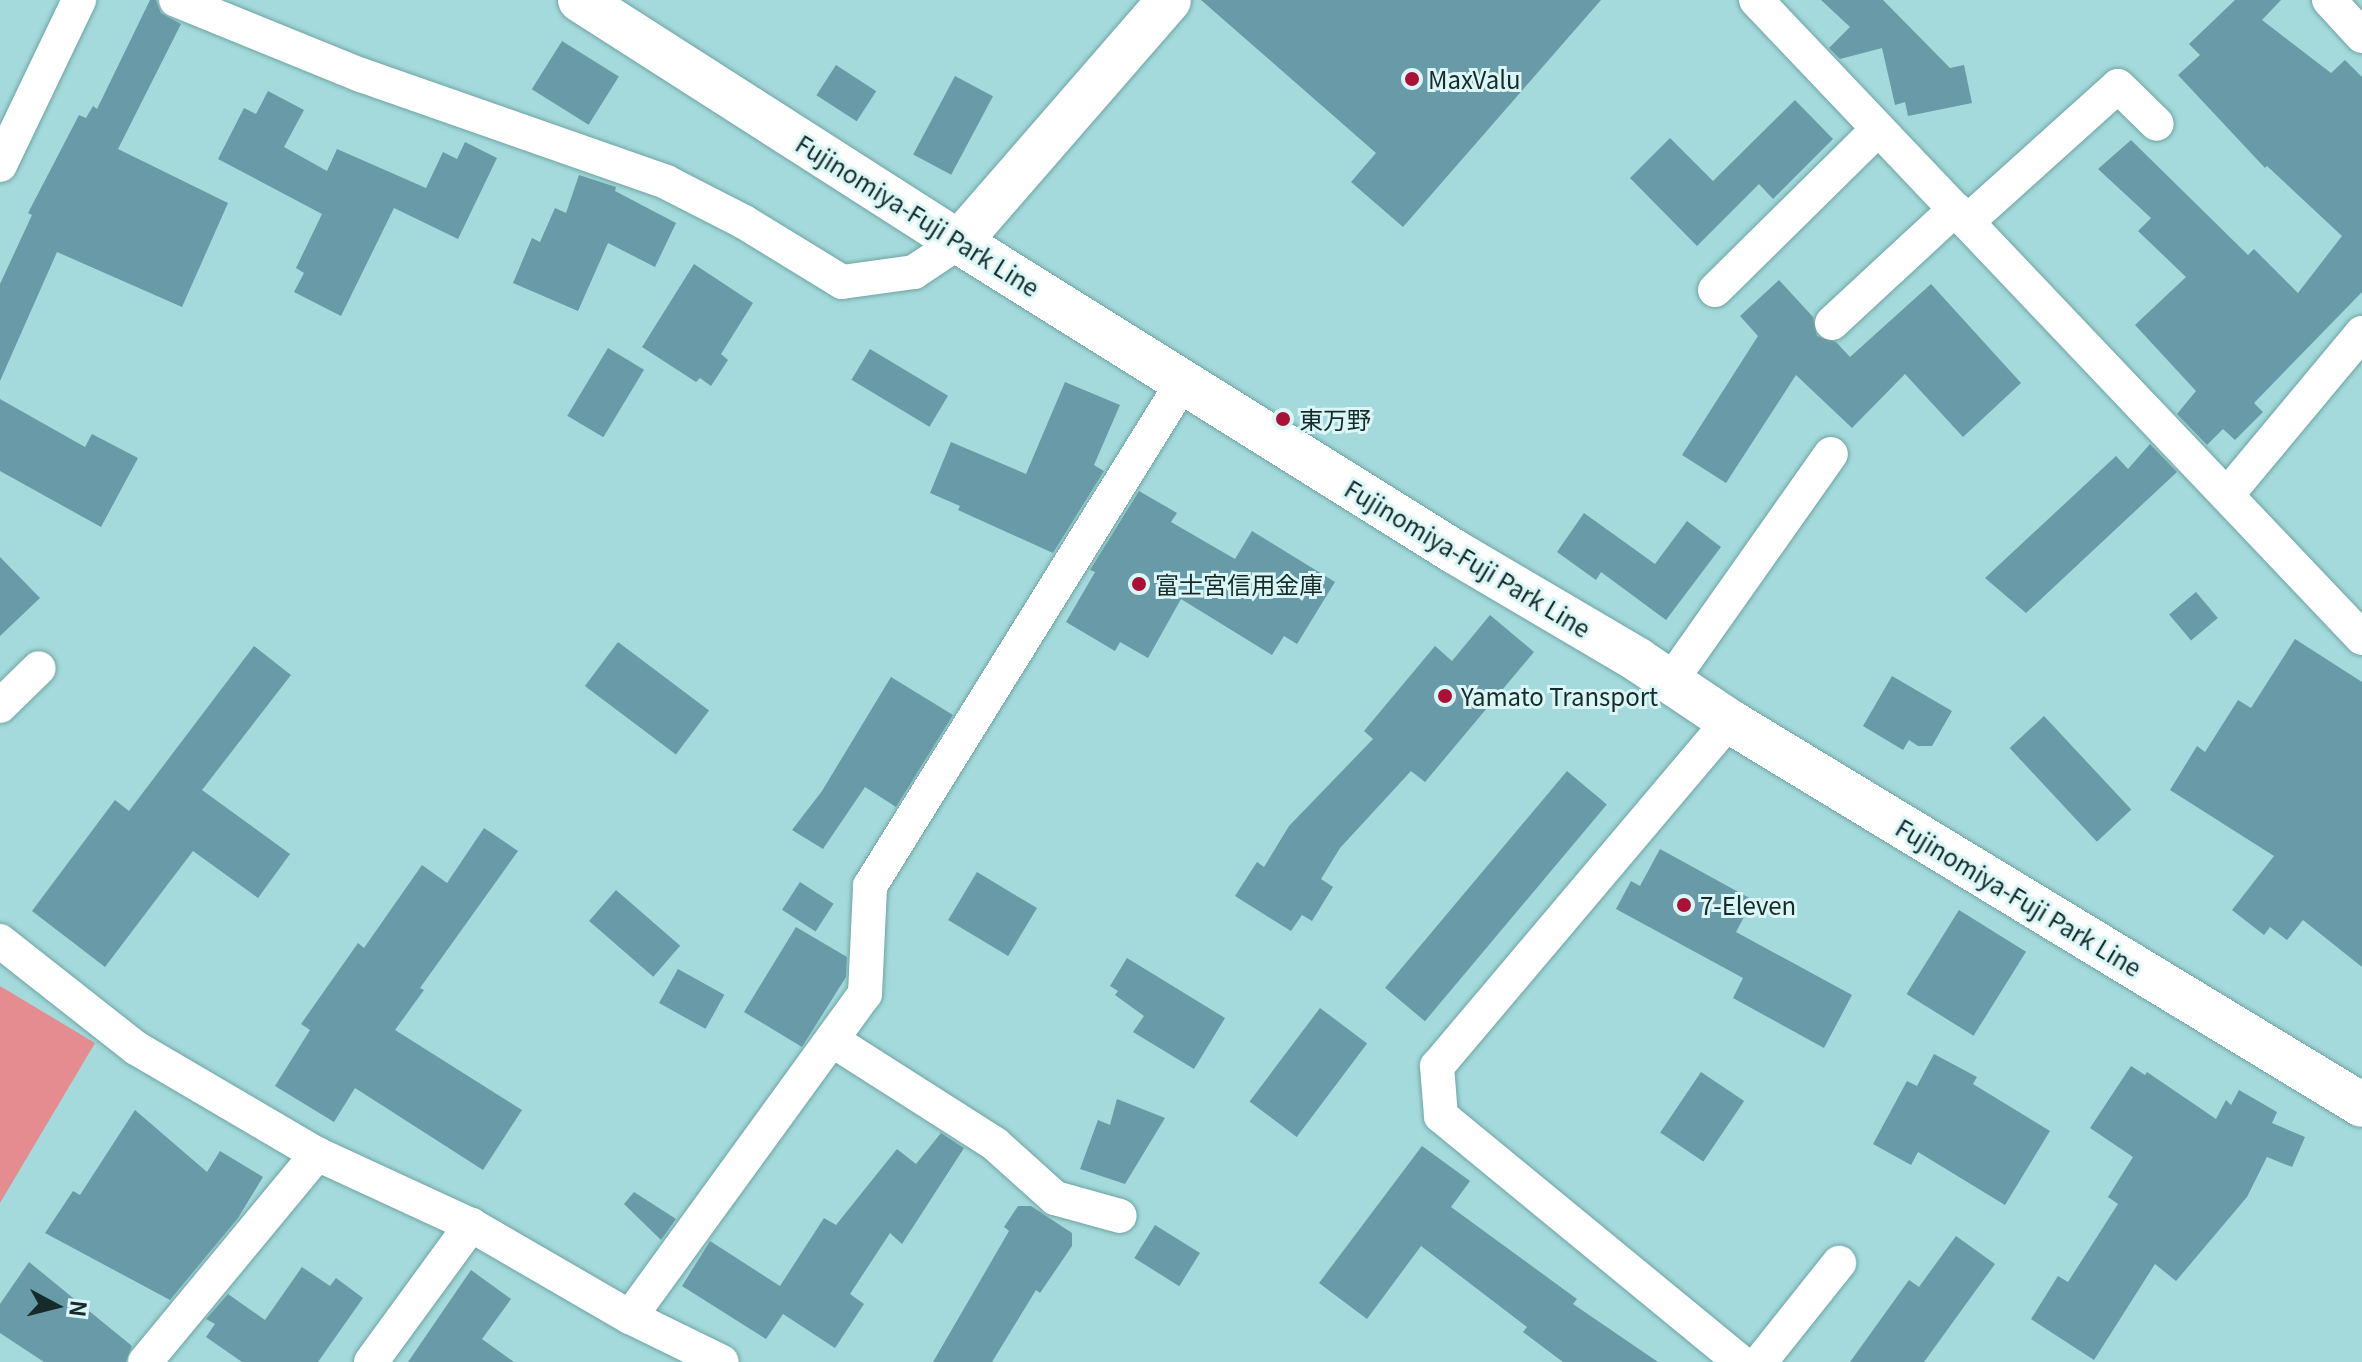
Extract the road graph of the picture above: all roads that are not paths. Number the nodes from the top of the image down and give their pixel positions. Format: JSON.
{"nodes":[{"id":1,"x":79,"y":0,"type":"edge"},
{"id":2,"x":176,"y":0,"type":"edge"},
{"id":3,"x":580,"y":0,"type":"edge"},
{"id":4,"x":1169,"y":0,"type":"edge"},
{"id":5,"x":1756,"y":0,"type":"edge"},
{"id":6,"x":2329,"y":0,"type":"edge"},
{"id":7,"x":2362,"y":36,"type":"edge"},
{"id":8,"x":2157,"y":124,"type":"dead end"},
{"id":9,"x":1878,"y":129,"type":"junction"},
{"id":10,"x":0,"y":165,"type":"edge"},
{"id":11,"x":1961,"y":215,"type":"junction"},
{"id":12,"x":959,"y":242,"type":"junction"},
{"id":13,"x":1715,"y":290,"type":"dead end"},
{"id":14,"x":1832,"y":323,"type":"dead end"},
{"id":15,"x":2362,"y":333,"type":"edge"},
{"id":16,"x":1183,"y":382,"type":"junction"},
{"id":17,"x":1831,"y":454,"type":"dead end"},
{"id":18,"x":2227,"y":495,"type":"junction"},
{"id":19,"x":2362,"y":638,"type":"edge"},
{"id":20,"x":39,"y":668,"type":"dead end"},
{"id":21,"x":1670,"y":682,"type":"junction"},
{"id":22,"x":0,"y":706,"type":"edge"},
{"id":23,"x":1729,"y":721,"type":"junction"},
{"id":24,"x":0,"y":941,"type":"edge"},
{"id":25,"x":832,"y":1040,"type":"junction"},
{"id":26,"x":2362,"y":1105,"type":"edge"},
{"id":27,"x":317,"y":1154,"type":"junction"},
{"id":28,"x":1120,"y":1216,"type":"dead end"},
{"id":29,"x":471,"y":1225,"type":"junction"},
{"id":30,"x":1839,"y":1263,"type":"dead end"},
{"id":31,"x":630,"y":1317,"type":"junction"},
{"id":32,"x":145,"y":1362,"type":"edge"},
{"id":33,"x":371,"y":1362,"type":"edge"},
{"id":34,"x":722,"y":1362,"type":"edge"},
{"id":35,"x":1740,"y":1362,"type":"edge"},
{"id":36,"x":1760,"y":1362,"type":"edge"}],
"edges":[{"from":1,"to":10,"type":"street"},
{"from":2,"to":12,"type":"street"},
{"from":3,"to":12,"type":"main road","name":"Fujinomiya-Fuji Park Line"},
{"from":4,"to":12,"type":"main road"},
{"from":5,"to":9,"type":"street"},
{"from":6,"to":7,"type":"street"},
{"from":8,"to":11,"type":"street"},
{"from":9,"to":11,"type":"street"},
{"from":9,"to":13,"type":"street"},
{"from":11,"to":14,"type":"street"},
{"from":11,"to":18,"type":"street"},
{"from":12,"to":16,"type":"main road","name":"Fujinomiya-Fuji Park Line"},
{"from":15,"to":18,"type":"street"},
{"from":16,"to":21,"type":"main road","name":"Fujinomiya-Fuji Park Line"},
{"from":16,"to":25,"type":"street"},
{"from":17,"to":21,"type":"street"},
{"from":18,"to":19,"type":"street"},
{"from":20,"to":22,"type":"street"},
{"from":21,"to":23,"type":"main road","name":"Fujinomiya-Fuji Park Line"},
{"from":23,"to":26,"type":"main road","name":"Fujinomiya-Fuji Park Line"},
{"from":23,"to":35,"type":"street"},
{"from":24,"to":27,"type":"street"},
{"from":25,"to":28,"type":"street"},
{"from":25,"to":31,"type":"street"},
{"from":27,"to":29,"type":"street"},
{"from":27,"to":32,"type":"street"},
{"from":29,"to":31,"type":"street"},
{"from":29,"to":33,"type":"street"},
{"from":30,"to":36,"type":"street"},
{"from":31,"to":34,"type":"street"}]}
